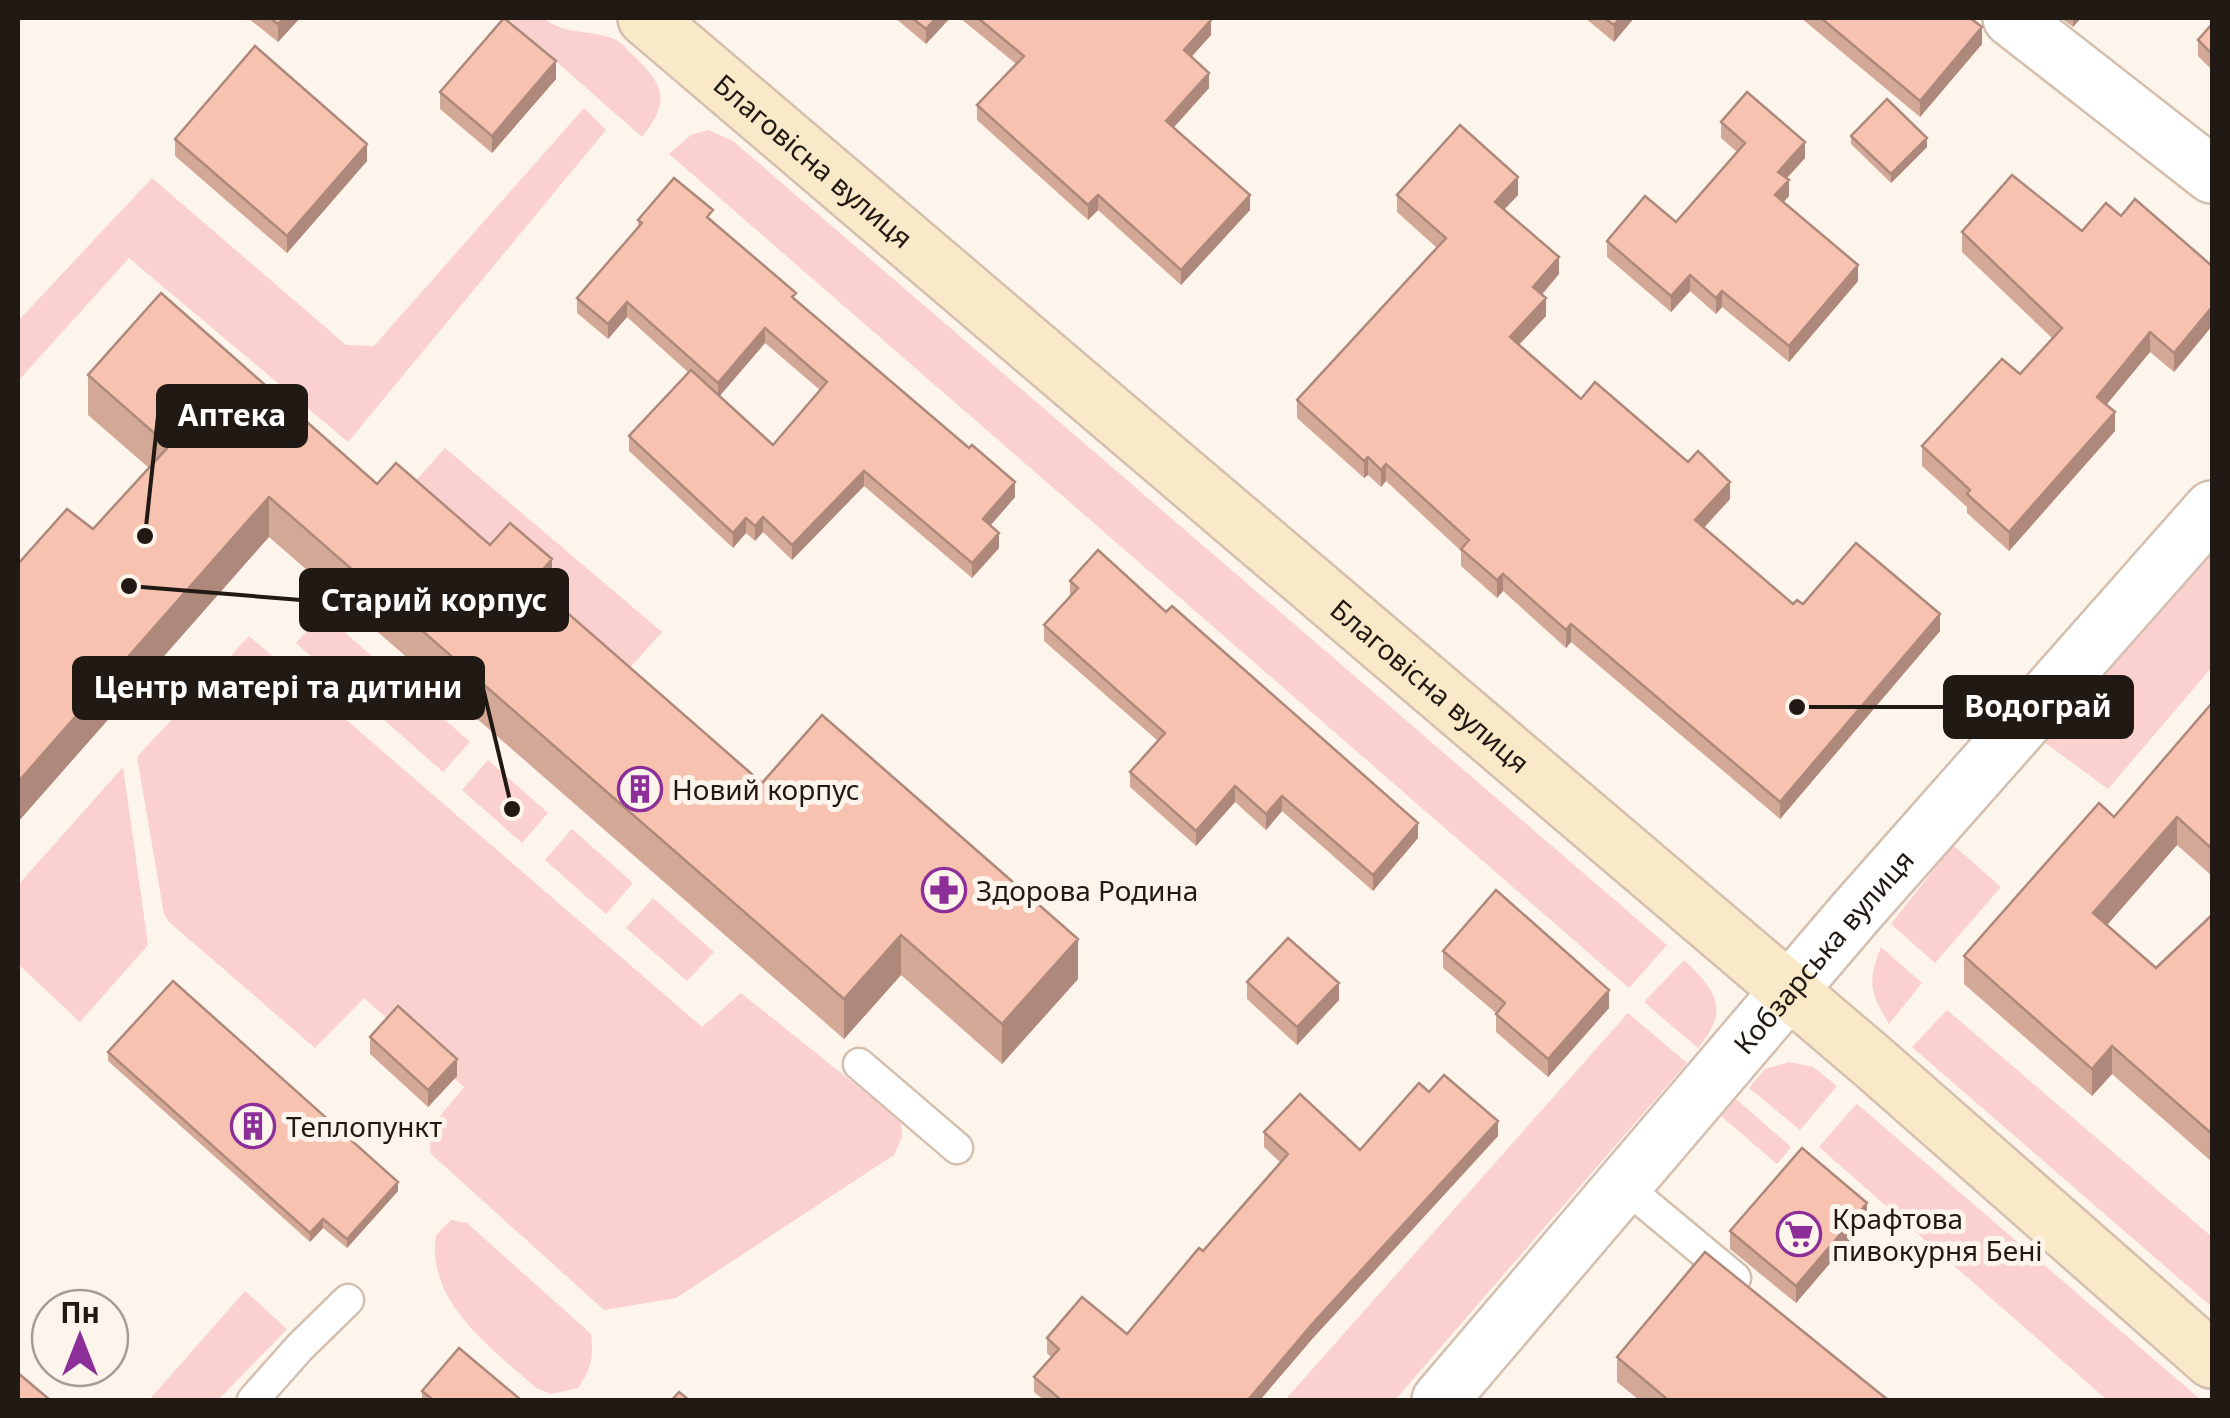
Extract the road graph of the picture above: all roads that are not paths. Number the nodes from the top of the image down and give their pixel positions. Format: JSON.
{"nodes":[{"id":1,"x":646,"y":18,"type":"edge"},
{"id":2,"x":2011,"y":18,"type":"edge"},
{"id":3,"x":2212,"y":175,"type":"edge"},
{"id":4,"x":2212,"y":509,"type":"edge"},
{"id":5,"x":1789,"y":992,"type":"junction"},
{"id":6,"x":859,"y":1064,"type":"dead end"},
{"id":7,"x":957,"y":1148,"type":"dead end"},
{"id":8,"x":1622,"y":1184,"type":"junction"},
{"id":9,"x":348,"y":1300,"type":"dead end"},
{"id":10,"x":1762,"y":1301,"type":"edge"},
{"id":11,"x":2211,"y":1356,"type":"edge"},
{"id":12,"x":253,"y":1400,"type":"edge"},
{"id":13,"x":1440,"y":1400,"type":"edge"}],
"edges":[{"from":1,"to":5,"type":"main road","name":"Благовісна вулиця"},
{"from":2,"to":3,"type":"street"},
{"from":4,"to":5,"type":"street","name":"Кобзарська вулиця"},
{"from":5,"to":8,"type":"street","name":"Кобзарська вулиця"},
{"from":5,"to":11,"type":"main road","name":"Благовісна вулиця"},
{"from":6,"to":7,"type":"lane"},
{"from":8,"to":10,"type":"lane"},
{"from":8,"to":13,"type":"street","name":"Кобзарська вулиця"},
{"from":9,"to":12,"type":"lane"}]}
